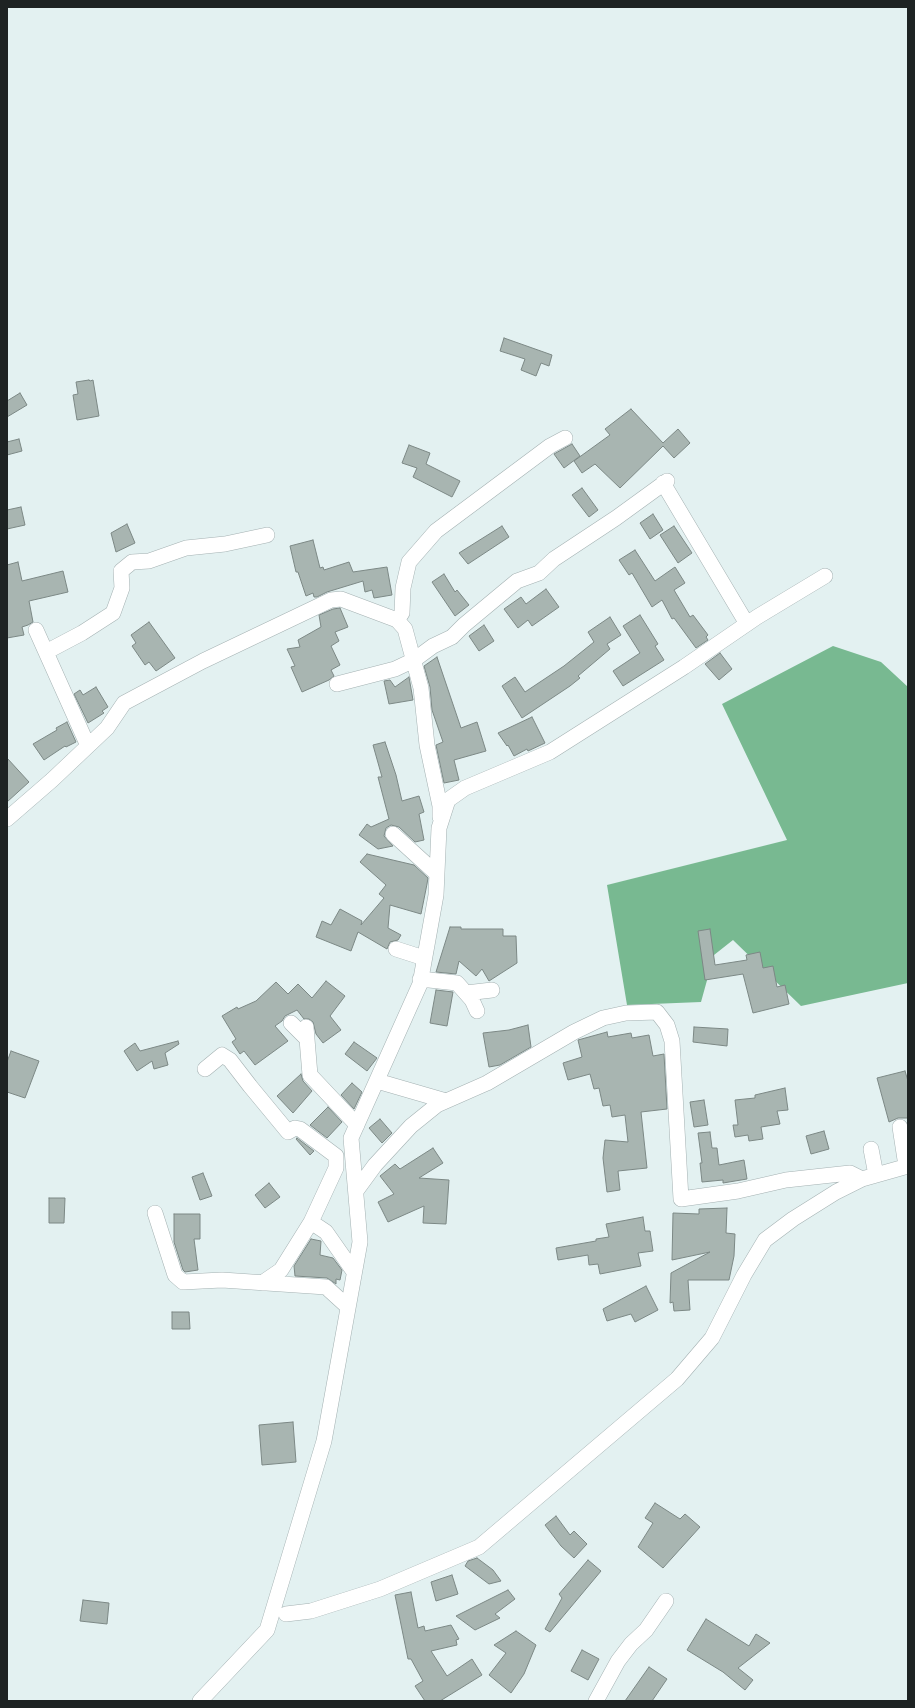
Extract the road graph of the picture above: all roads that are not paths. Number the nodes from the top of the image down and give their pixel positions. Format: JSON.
{"nodes":[{"id":1,"x":565,"y":438,"type":"dead end"},
{"id":2,"x":267,"y":535,"type":"dead end"},
{"id":3,"x":824,"y":576,"type":"dead end"},
{"id":4,"x":397,"y":620,"type":"junction"},
{"id":5,"x":747,"y":624,"type":"junction"},
{"id":6,"x":36,"y":630,"type":"dead end"},
{"id":7,"x":46,"y":652,"type":"junction"},
{"id":8,"x":414,"y":660,"type":"junction"},
{"id":9,"x":337,"y":684,"type":"dead end"},
{"id":10,"x":88,"y":746,"type":"junction"},
{"id":11,"x":7,"y":819,"type":"edge"},
{"id":12,"x":439,"y":828,"type":"junction"},
{"id":13,"x":393,"y":834,"type":"dead end"},
{"id":14,"x":437,"y":874,"type":"junction"},
{"id":15,"x":396,"y":949,"type":"dead end"},
{"id":16,"x":424,"y":958,"type":"junction"},
{"id":17,"x":420,"y":980,"type":"junction"},
{"id":18,"x":492,"y":990,"type":"dead end"},
{"id":19,"x":466,"y":993,"type":"junction"},
{"id":20,"x":477,"y":1011,"type":"dead end"},
{"id":21,"x":291,"y":1023,"type":"dead end"},
{"id":22,"x":205,"y":1069,"type":"dead end"},
{"id":23,"x":377,"y":1081,"type":"junction"},
{"id":24,"x":446,"y":1101,"type":"junction"},
{"id":25,"x":357,"y":1125,"type":"junction"},
{"id":26,"x":900,"y":1128,"type":"dead end"},
{"id":27,"x":351,"y":1140,"type":"junction"},
{"id":28,"x":872,"y":1149,"type":"dead end"},
{"id":29,"x":332,"y":1154,"type":"junction"},
{"id":30,"x":907,"y":1166,"type":"edge"},
{"id":31,"x":869,"y":1177,"type":"junction"},
{"id":32,"x":356,"y":1191,"type":"junction"},
{"id":33,"x":155,"y":1213,"type":"dead end"},
{"id":34,"x":311,"y":1222,"type":"junction"},
{"id":35,"x":354,"y":1272,"type":"junction"},
{"id":36,"x":262,"y":1283,"type":"junction"},
{"id":37,"x":348,"y":1307,"type":"junction"},
{"id":38,"x":666,"y":1601,"type":"dead end"},
{"id":39,"x":286,"y":1614,"type":"dead end"},
{"id":40,"x":200,"y":1701,"type":"edge"},
{"id":41,"x":596,"y":1701,"type":"edge"}],
"edges":[{"from":1,"to":4,"type":"street"},
{"from":2,"to":7,"type":"street"},
{"from":3,"to":5,"type":"street"},
{"from":4,"to":8,"type":"street"},
{"from":4,"to":10,"type":"street"},
{"from":5,"to":8,"type":"street"},
{"from":5,"to":12,"type":"street"},
{"from":6,"to":7,"type":"street"},
{"from":7,"to":10,"type":"street"},
{"from":8,"to":9,"type":"street"},
{"from":8,"to":12,"type":"street"},
{"from":10,"to":11,"type":"street"},
{"from":12,"to":14,"type":"street"},
{"from":13,"to":14,"type":"street"},
{"from":14,"to":16,"type":"street"},
{"from":15,"to":16,"type":"street"},
{"from":16,"to":17,"type":"street"},
{"from":17,"to":19,"type":"street"},
{"from":17,"to":23,"type":"street"},
{"from":18,"to":19,"type":"street"},
{"from":19,"to":20,"type":"street"},
{"from":21,"to":25,"type":"street"},
{"from":22,"to":29,"type":"street"},
{"from":23,"to":24,"type":"street"},
{"from":23,"to":25,"type":"street"},
{"from":24,"to":31,"type":"street"},
{"from":24,"to":32,"type":"street"},
{"from":25,"to":27,"type":"street"},
{"from":26,"to":30,"type":"street"},
{"from":27,"to":29,"type":"street"},
{"from":27,"to":32,"type":"street"},
{"from":28,"to":31,"type":"street"},
{"from":29,"to":34,"type":"street"},
{"from":30,"to":31,"type":"street"},
{"from":31,"to":39,"type":"street"},
{"from":32,"to":35,"type":"street"},
{"from":33,"to":36,"type":"street"},
{"from":34,"to":35,"type":"street"},
{"from":34,"to":36,"type":"street"},
{"from":35,"to":37,"type":"street"},
{"from":36,"to":37,"type":"street"},
{"from":37,"to":40,"type":"street"},
{"from":38,"to":41,"type":"street"}]}
